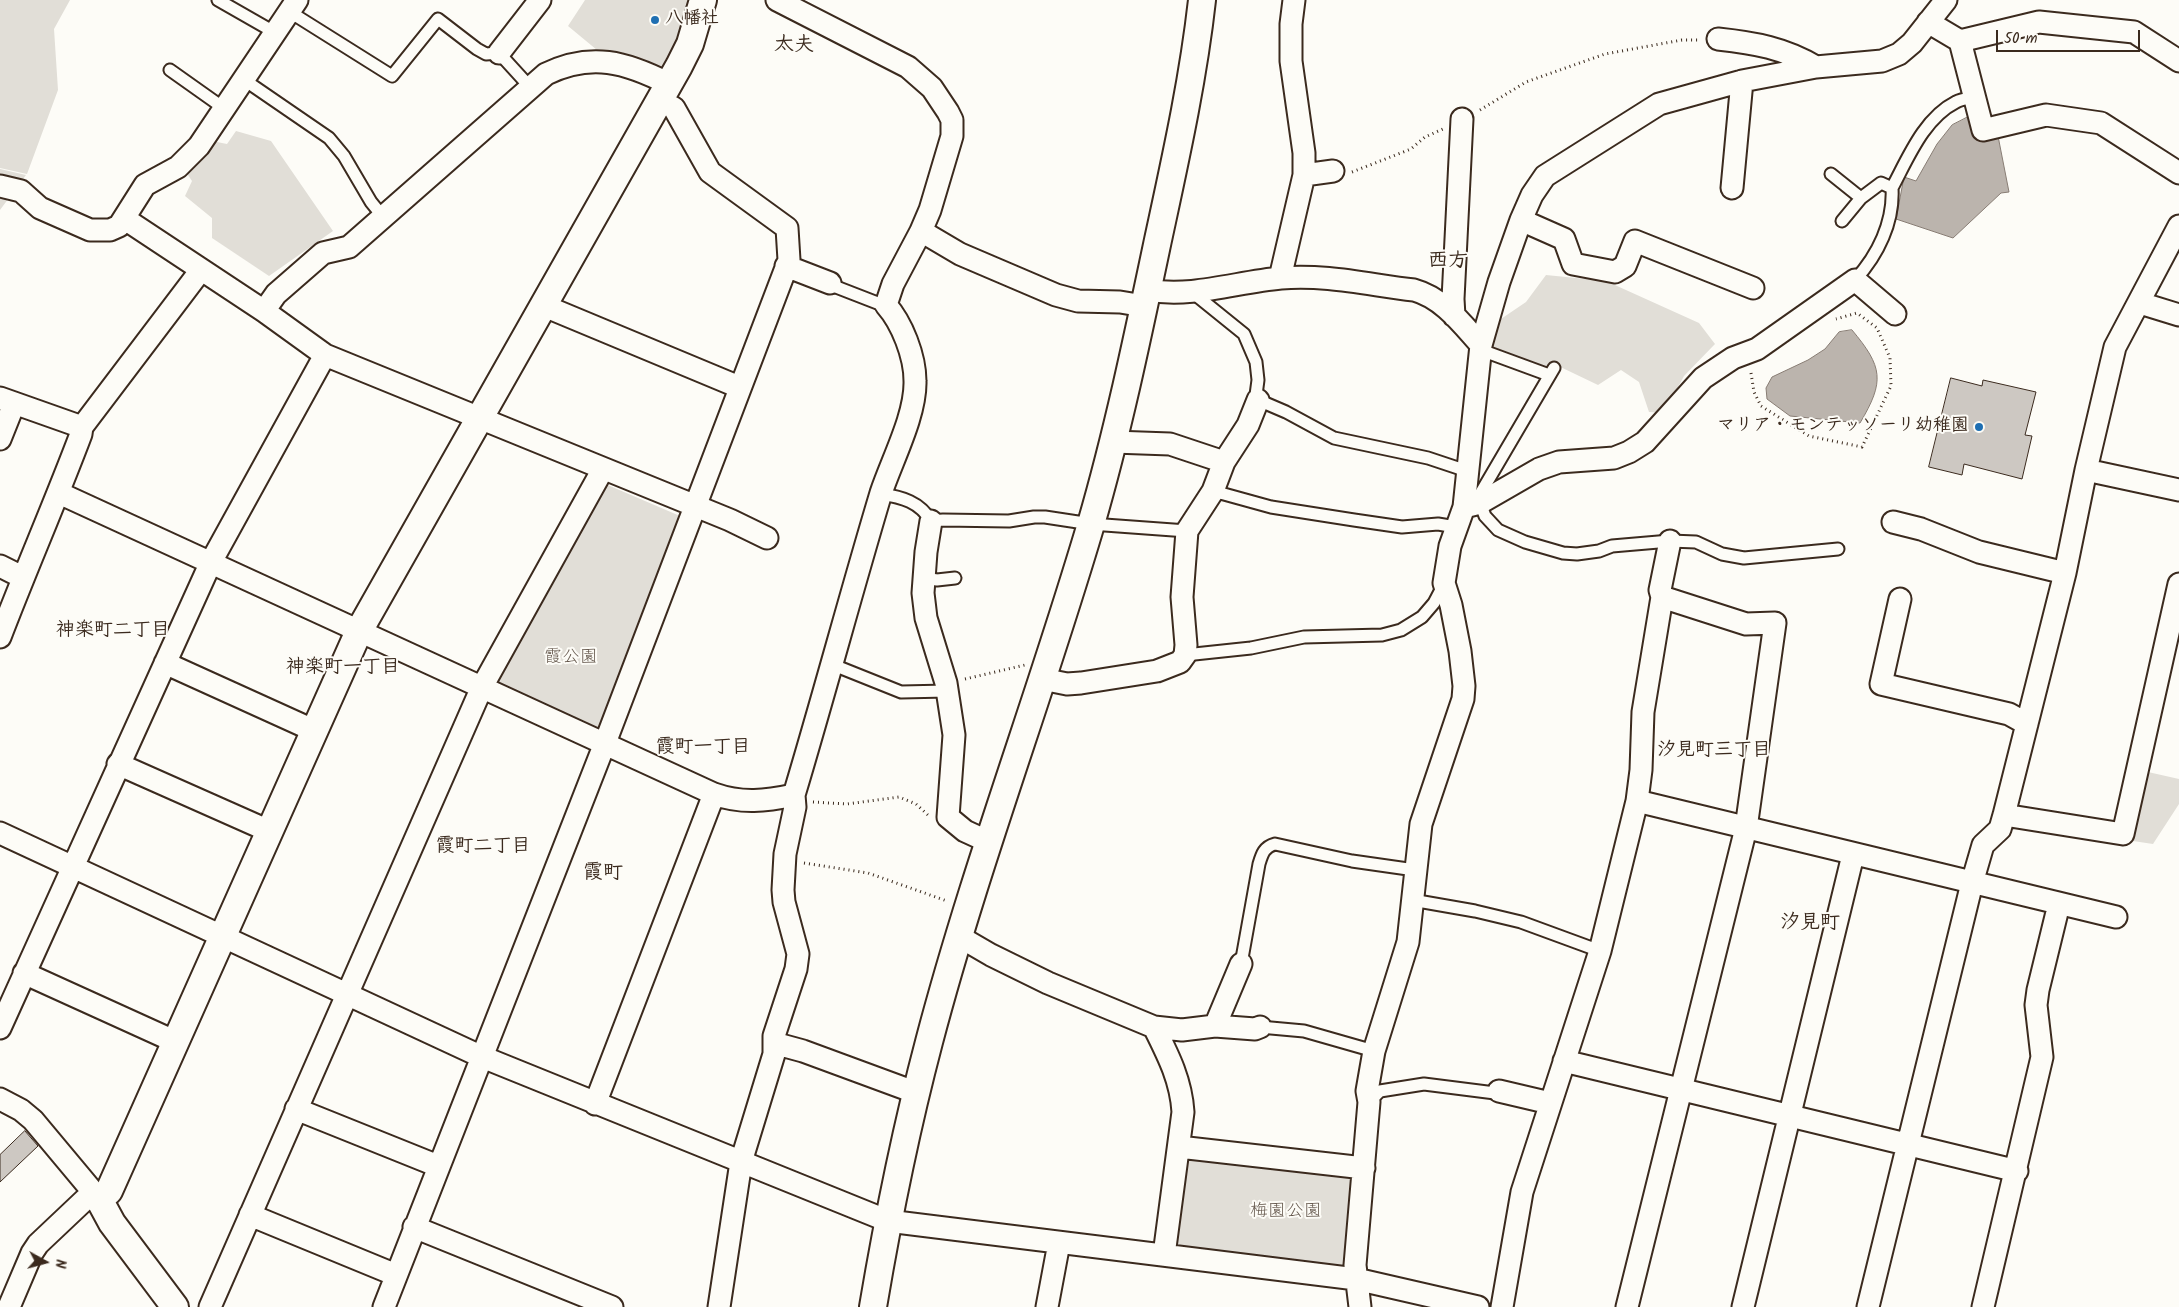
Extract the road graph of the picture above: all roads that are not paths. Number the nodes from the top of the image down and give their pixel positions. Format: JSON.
{"nodes":[{"id":1,"x":218,"y":0,"type":"edge"},
{"id":2,"x":540,"y":0,"type":"edge"},
{"id":3,"x":703,"y":0,"type":"edge"},
{"id":4,"x":777,"y":0,"type":"edge"},
{"id":5,"x":1202,"y":0,"type":"edge"},
{"id":6,"x":1294,"y":0,"type":"edge"},
{"id":7,"x":1946,"y":0,"type":"edge"},
{"id":8,"x":292,"y":7,"type":"edge"},
{"id":9,"x":1928,"y":22,"type":"junction"},
{"id":10,"x":274,"y":32,"type":"junction"},
{"id":11,"x":1718,"y":39,"type":"road end"},
{"id":12,"x":1960,"y":41,"type":"junction"},
{"id":13,"x":499,"y":53,"type":"junction"},
{"id":14,"x":2179,"y":61,"type":"edge"},
{"id":15,"x":1816,"y":67,"type":"junction"},
{"id":16,"x":170,"y":70,"type":"dead end"},
{"id":17,"x":243,"y":79,"type":"junction"},
{"id":18,"x":1742,"y":81,"type":"junction"},
{"id":19,"x":530,"y":87,"type":"junction"},
{"id":20,"x":664,"y":92,"type":"junction"},
{"id":21,"x":1975,"y":97,"type":"junction"},
{"id":22,"x":225,"y":108,"type":"junction"},
{"id":23,"x":1462,"y":119,"type":"road end"},
{"id":24,"x":1333,"y":171,"type":"road end"},
{"id":25,"x":2179,"y":173,"type":"edge"},
{"id":26,"x":1831,"y":174,"type":"dead end"},
{"id":27,"x":1304,"y":175,"type":"junction"},
{"id":28,"x":0,"y":186,"type":"edge"},
{"id":29,"x":1732,"y":188,"type":"dead end"},
{"id":30,"x":1892,"y":188,"type":"junction"},
{"id":31,"x":1861,"y":198,"type":"junction"},
{"id":32,"x":384,"y":218,"type":"junction"},
{"id":33,"x":124,"y":219,"type":"junction"},
{"id":34,"x":1521,"y":220,"type":"junction"},
{"id":35,"x":1842,"y":221,"type":"dead end"},
{"id":36,"x":2179,"y":226,"type":"edge"},
{"id":37,"x":921,"y":231,"type":"junction"},
{"id":38,"x":786,"y":266,"type":"junction"},
{"id":39,"x":201,"y":270,"type":"junction"},
{"id":40,"x":1280,"y":278,"type":"junction"},
{"id":41,"x":1855,"y":280,"type":"junction"},
{"id":42,"x":830,"y":283,"type":"joint"},
{"id":43,"x":1753,"y":288,"type":"dead end"},
{"id":44,"x":1192,"y":292,"type":"junction"},
{"id":45,"x":1146,"y":298,"type":"junction"},
{"id":46,"x":2140,"y":303,"type":"junction"},
{"id":47,"x":542,"y":305,"type":"junction"},
{"id":48,"x":886,"y":305,"type":"junction"},
{"id":49,"x":264,"y":311,"type":"junction"},
{"id":50,"x":1895,"y":314,"type":"dead end"},
{"id":51,"x":2179,"y":315,"type":"edge"},
{"id":52,"x":1454,"y":316,"type":"junction"},
{"id":53,"x":1481,"y":348,"type":"junction"},
{"id":54,"x":325,"y":355,"type":"junction"},
{"id":55,"x":739,"y":387,"type":"junction"},
{"id":56,"x":1258,"y":400,"type":"junction"},
{"id":57,"x":7,"y":401,"type":"edge"},
{"id":58,"x":480,"y":419,"type":"junction"},
{"id":59,"x":82,"y":427,"type":"junction"},
{"id":60,"x":0,"y":439,"type":"edge"},
{"id":61,"x":1113,"y":442,"type":"junction"},
{"id":62,"x":1224,"y":462,"type":"junction"},
{"id":63,"x":603,"y":469,"type":"junction"},
{"id":64,"x":2086,"y":470,"type":"junction"},
{"id":65,"x":1467,"y":473,"type":"junction"},
{"id":66,"x":2179,"y":490,"type":"edge"},
{"id":67,"x":1213,"y":491,"type":"junction"},
{"id":68,"x":59,"y":493,"type":"junction"},
{"id":69,"x":881,"y":494,"type":"junction"},
{"id":70,"x":1472,"y":505,"type":"junction"},
{"id":71,"x":693,"y":506,"type":"junction"},
{"id":72,"x":931,"y":522,"type":"junction"},
{"id":73,"x":1893,"y":522,"type":"dead end"},
{"id":74,"x":1091,"y":524,"type":"junction"},
{"id":75,"x":1456,"y":527,"type":"junction"},
{"id":76,"x":1187,"y":531,"type":"junction"},
{"id":77,"x":767,"y":538,"type":"dead end"},
{"id":78,"x":1670,"y":541,"type":"junction"},
{"id":79,"x":1838,"y":548,"type":"dead end"},
{"id":80,"x":211,"y":562,"type":"junction"},
{"id":81,"x":0,"y":566,"type":"edge"},
{"id":82,"x":2065,"y":573,"type":"junction"},
{"id":83,"x":22,"y":577,"type":"junction"},
{"id":84,"x":924,"y":578,"type":"junction"},
{"id":85,"x":955,"y":578,"type":"dead end"},
{"id":86,"x":1444,"y":583,"type":"junction"},
{"id":87,"x":2179,"y":584,"type":"edge"},
{"id":88,"x":1662,"y":597,"type":"junction"},
{"id":89,"x":1900,"y":599,"type":"dead end"},
{"id":90,"x":359,"y":631,"type":"junction"},
{"id":91,"x":0,"y":637,"type":"edge"},
{"id":92,"x":1185,"y":655,"type":"junction"},
{"id":93,"x":165,"y":662,"type":"junction"},
{"id":94,"x":831,"y":664,"type":"junction"},
{"id":95,"x":1043,"y":674,"type":"junction"},
{"id":96,"x":482,"y":687,"type":"junction"},
{"id":97,"x":946,"y":687,"type":"junction"},
{"id":98,"x":2027,"y":724,"type":"junction"},
{"id":99,"x":315,"y":731,"type":"junction"},
{"id":100,"x":605,"y":743,"type":"junction"},
{"id":101,"x":118,"y":764,"type":"junction"},
{"id":102,"x":714,"y":794,"type":"junction"},
{"id":103,"x":794,"y":797,"type":"junction"},
{"id":104,"x":1637,"y":801,"type":"junction"},
{"id":105,"x":2004,"y":815,"type":"junction"},
{"id":106,"x":1746,"y":828,"type":"junction"},
{"id":107,"x":269,"y":831,"type":"junction"},
{"id":108,"x":0,"y":833,"type":"edge"},
{"id":109,"x":989,"y":842,"type":"junction"},
{"id":110,"x":1853,"y":855,"type":"junction"},
{"id":111,"x":73,"y":867,"type":"junction"},
{"id":112,"x":1415,"y":870,"type":"junction"},
{"id":113,"x":1972,"y":883,"type":"junction"},
{"id":114,"x":1412,"y":900,"type":"junction"},
{"id":115,"x":2059,"y":904,"type":"junction"},
{"id":116,"x":2116,"y":917,"type":"dead end"},
{"id":117,"x":222,"y":936,"type":"junction"},
{"id":118,"x":960,"y":938,"type":"junction"},
{"id":119,"x":1600,"y":951,"type":"junction"},
{"id":120,"x":1241,"y":964,"type":"joint"},
{"id":121,"x":24,"y":973,"type":"junction"},
{"id":122,"x":347,"y":994,"type":"junction"},
{"id":123,"x":1215,"y":1026,"type":"junction"},
{"id":124,"x":1154,"y":1027,"type":"junction"},
{"id":125,"x":1260,"y":1027,"type":"joint"},
{"id":126,"x":0,"y":1028,"type":"edge"},
{"id":127,"x":176,"y":1042,"type":"junction"},
{"id":128,"x":774,"y":1046,"type":"junction"},
{"id":129,"x":1374,"y":1051,"type":"junction"},
{"id":130,"x":480,"y":1056,"type":"junction"},
{"id":131,"x":1564,"y":1061,"type":"junction"},
{"id":132,"x":1681,"y":1089,"type":"junction"},
{"id":133,"x":1500,"y":1091,"type":"joint"},
{"id":134,"x":917,"y":1093,"type":"junction"},
{"id":135,"x":0,"y":1099,"type":"edge"},
{"id":136,"x":1369,"y":1102,"type":"junction"},
{"id":137,"x":1550,"y":1103,"type":"junction"},
{"id":138,"x":595,"y":1104,"type":"junction"},
{"id":139,"x":296,"y":1109,"type":"junction"},
{"id":140,"x":1790,"y":1116,"type":"junction"},
{"id":141,"x":1908,"y":1145,"type":"junction"},
{"id":142,"x":1179,"y":1147,"type":"junction"},
{"id":143,"x":741,"y":1162,"type":"junction"},
{"id":144,"x":438,"y":1166,"type":"junction"},
{"id":145,"x":1364,"y":1168,"type":"junction"},
{"id":146,"x":2017,"y":1171,"type":"junction"},
{"id":147,"x":96,"y":1196,"type":"junction"},
{"id":148,"x":250,"y":1215,"type":"junction"},
{"id":149,"x":888,"y":1221,"type":"junction"},
{"id":150,"x":414,"y":1226,"type":"junction"},
{"id":151,"x":1058,"y":1243,"type":"junction"},
{"id":152,"x":1164,"y":1255,"type":"junction"},
{"id":153,"x":396,"y":1275,"type":"junction"},
{"id":154,"x":1356,"y":1279,"type":"junction"},
{"id":155,"x":607,"y":1306,"type":"edge"},
{"id":156,"x":9,"y":1307,"type":"edge"},
{"id":157,"x":175,"y":1307,"type":"edge"},
{"id":158,"x":210,"y":1307,"type":"edge"},
{"id":159,"x":384,"y":1307,"type":"edge"},
{"id":160,"x":719,"y":1307,"type":"edge"},
{"id":161,"x":873,"y":1307,"type":"edge"},
{"id":162,"x":1047,"y":1307,"type":"edge"},
{"id":163,"x":1360,"y":1307,"type":"edge"},
{"id":164,"x":1478,"y":1307,"type":"edge"},
{"id":165,"x":1502,"y":1307,"type":"edge"},
{"id":166,"x":1627,"y":1307,"type":"edge"},
{"id":167,"x":1743,"y":1307,"type":"edge"},
{"id":168,"x":1868,"y":1307,"type":"edge"},
{"id":169,"x":1983,"y":1307,"type":"edge"}],
"edges":[{"from":1,"to":10,"type":"lane"},
{"from":2,"to":13,"type":"street"},
{"from":3,"to":20,"type":"street"},
{"from":4,"to":37,"type":"street"},
{"from":5,"to":45,"type":"street"},
{"from":6,"to":27,"type":"street"},
{"from":7,"to":9,"type":"street"},
{"from":8,"to":10,"type":"street"},
{"from":8,"to":13,"type":"lane"},
{"from":9,"to":12,"type":"street"},
{"from":9,"to":15,"type":"street"},
{"from":10,"to":17,"type":"street"},
{"from":11,"to":15,"type":"street"},
{"from":12,"to":14,"type":"street"},
{"from":12,"to":21,"type":"street"},
{"from":13,"to":19,"type":"lane"},
{"from":15,"to":18,"type":"street"},
{"from":16,"to":22,"type":"lane"},
{"from":17,"to":22,"type":"street"},
{"from":17,"to":32,"type":"lane"},
{"from":18,"to":29,"type":"street"},
{"from":18,"to":34,"type":"street"},
{"from":19,"to":20,"type":"street"},
{"from":19,"to":32,"type":"street"},
{"from":20,"to":38,"type":"street"},
{"from":20,"to":47,"type":"street"},
{"from":21,"to":25,"type":"street"},
{"from":21,"to":30,"type":"lane"},
{"from":22,"to":33,"type":"street"},
{"from":23,"to":52,"type":"street"},
{"from":24,"to":27,"type":"street"},
{"from":26,"to":31,"type":"lane"},
{"from":27,"to":40,"type":"street"},
{"from":28,"to":33,"type":"street"},
{"from":30,"to":31,"type":"lane"},
{"from":30,"to":41,"type":"lane"},
{"from":31,"to":35,"type":"lane"},
{"from":32,"to":49,"type":"street"},
{"from":33,"to":39,"type":"street"},
{"from":34,"to":43,"type":"street"},
{"from":34,"to":53,"type":"street"},
{"from":36,"to":46,"type":"street"},
{"from":37,"to":45,"type":"street"},
{"from":37,"to":48,"type":"street"},
{"from":38,"to":42,"type":"street"},
{"from":38,"to":55,"type":"street"},
{"from":39,"to":49,"type":"street"},
{"from":39,"to":59,"type":"street"},
{"from":40,"to":44,"type":"street"},
{"from":40,"to":52,"type":"street"},
{"from":41,"to":50,"type":"street"},
{"from":41,"to":70,"type":"street"},
{"from":42,"to":48,"type":"lane"},
{"from":44,"to":45,"type":"street"},
{"from":44,"to":56,"type":"lane"},
{"from":45,"to":61,"type":"street"},
{"from":46,"to":51,"type":"street"},
{"from":46,"to":64,"type":"street"},
{"from":47,"to":55,"type":"street"},
{"from":47,"to":58,"type":"street"},
{"from":48,"to":69,"type":"street"},
{"from":49,"to":54,"type":"street"},
{"from":52,"to":53,"type":"street"},
{"from":53,"to":65,"type":"street"},
{"from":53,"to":70,"type":"lane"},
{"from":54,"to":58,"type":"street"},
{"from":54,"to":80,"type":"street"},
{"from":55,"to":71,"type":"street"},
{"from":56,"to":62,"type":"street"},
{"from":56,"to":65,"type":"lane"},
{"from":57,"to":59,"type":"street"},
{"from":57,"to":60,"type":"street"},
{"from":58,"to":63,"type":"street"},
{"from":58,"to":90,"type":"street"},
{"from":59,"to":68,"type":"street"},
{"from":61,"to":62,"type":"street"},
{"from":61,"to":74,"type":"street"},
{"from":62,"to":67,"type":"street"},
{"from":63,"to":71,"type":"street"},
{"from":63,"to":96,"type":"street"},
{"from":64,"to":66,"type":"street"},
{"from":64,"to":82,"type":"street"},
{"from":65,"to":70,"type":"street"},
{"from":67,"to":75,"type":"lane"},
{"from":67,"to":76,"type":"street"},
{"from":68,"to":80,"type":"street"},
{"from":68,"to":83,"type":"street"},
{"from":69,"to":72,"type":"lane"},
{"from":69,"to":94,"type":"street"},
{"from":70,"to":75,"type":"street"},
{"from":70,"to":78,"type":"lane"},
{"from":71,"to":77,"type":"street"},
{"from":71,"to":100,"type":"street"},
{"from":72,"to":74,"type":"lane"},
{"from":72,"to":84,"type":"street"},
{"from":73,"to":82,"type":"street"},
{"from":74,"to":76,"type":"lane"},
{"from":74,"to":95,"type":"street"},
{"from":75,"to":86,"type":"street"},
{"from":76,"to":92,"type":"street"},
{"from":78,"to":79,"type":"lane"},
{"from":78,"to":88,"type":"street"},
{"from":80,"to":90,"type":"street"},
{"from":80,"to":93,"type":"street"},
{"from":81,"to":83,"type":"street"},
{"from":82,"to":98,"type":"street"},
{"from":83,"to":91,"type":"street"},
{"from":84,"to":85,"type":"lane"},
{"from":84,"to":97,"type":"street"},
{"from":86,"to":92,"type":"lane"},
{"from":86,"to":112,"type":"street"},
{"from":87,"to":105,"type":"street"},
{"from":88,"to":104,"type":"street"},
{"from":88,"to":106,"type":"street"},
{"from":89,"to":98,"type":"street"},
{"from":90,"to":96,"type":"street"},
{"from":90,"to":99,"type":"street"},
{"from":92,"to":95,"type":"street"},
{"from":93,"to":99,"type":"street"},
{"from":93,"to":101,"type":"street"},
{"from":94,"to":97,"type":"lane"},
{"from":94,"to":103,"type":"street"},
{"from":95,"to":109,"type":"street"},
{"from":96,"to":100,"type":"street"},
{"from":96,"to":122,"type":"street"},
{"from":97,"to":109,"type":"street"},
{"from":98,"to":105,"type":"street"},
{"from":99,"to":107,"type":"street"},
{"from":100,"to":102,"type":"street"},
{"from":100,"to":130,"type":"street"},
{"from":101,"to":107,"type":"street"},
{"from":101,"to":111,"type":"street"},
{"from":102,"to":103,"type":"street"},
{"from":102,"to":138,"type":"street"},
{"from":103,"to":128,"type":"street"},
{"from":104,"to":106,"type":"street"},
{"from":104,"to":119,"type":"street"},
{"from":105,"to":113,"type":"street"},
{"from":106,"to":110,"type":"street"},
{"from":106,"to":132,"type":"street"},
{"from":107,"to":117,"type":"street"},
{"from":108,"to":111,"type":"street"},
{"from":109,"to":118,"type":"street"},
{"from":110,"to":113,"type":"street"},
{"from":110,"to":140,"type":"street"},
{"from":111,"to":117,"type":"street"},
{"from":111,"to":121,"type":"street"},
{"from":112,"to":114,"type":"street"},
{"from":112,"to":120,"type":"lane"},
{"from":113,"to":115,"type":"street"},
{"from":113,"to":141,"type":"street"},
{"from":114,"to":119,"type":"lane"},
{"from":114,"to":129,"type":"street"},
{"from":115,"to":116,"type":"street"},
{"from":115,"to":146,"type":"street"},
{"from":117,"to":122,"type":"street"},
{"from":117,"to":127,"type":"street"},
{"from":118,"to":124,"type":"street"},
{"from":118,"to":134,"type":"street"},
{"from":119,"to":131,"type":"street"},
{"from":120,"to":123,"type":"street"},
{"from":121,"to":126,"type":"street"},
{"from":121,"to":127,"type":"street"},
{"from":122,"to":130,"type":"street"},
{"from":122,"to":139,"type":"street"},
{"from":123,"to":124,"type":"street"},
{"from":123,"to":125,"type":"street"},
{"from":124,"to":142,"type":"street"},
{"from":125,"to":129,"type":"lane"},
{"from":127,"to":147,"type":"street"},
{"from":128,"to":134,"type":"street"},
{"from":128,"to":143,"type":"street"},
{"from":129,"to":136,"type":"street"},
{"from":130,"to":138,"type":"street"},
{"from":130,"to":144,"type":"street"},
{"from":131,"to":132,"type":"street"},
{"from":131,"to":137,"type":"street"},
{"from":132,"to":140,"type":"street"},
{"from":132,"to":166,"type":"street"},
{"from":133,"to":136,"type":"lane"},
{"from":133,"to":137,"type":"street"},
{"from":134,"to":149,"type":"street"},
{"from":135,"to":147,"type":"street"},
{"from":136,"to":145,"type":"street"},
{"from":137,"to":165,"type":"street"},
{"from":138,"to":143,"type":"street"},
{"from":139,"to":144,"type":"street"},
{"from":139,"to":148,"type":"street"},
{"from":140,"to":141,"type":"street"},
{"from":140,"to":167,"type":"street"},
{"from":141,"to":146,"type":"street"},
{"from":141,"to":168,"type":"street"},
{"from":142,"to":145,"type":"street"},
{"from":142,"to":152,"type":"street"},
{"from":143,"to":149,"type":"street"},
{"from":143,"to":160,"type":"street"},
{"from":144,"to":150,"type":"street"},
{"from":145,"to":154,"type":"street"},
{"from":146,"to":169,"type":"street"},
{"from":147,"to":156,"type":"street"},
{"from":147,"to":157,"type":"street"},
{"from":148,"to":153,"type":"street"},
{"from":148,"to":158,"type":"street"},
{"from":149,"to":151,"type":"street"},
{"from":149,"to":161,"type":"street"},
{"from":150,"to":153,"type":"street"},
{"from":150,"to":155,"type":"street"},
{"from":151,"to":152,"type":"street"},
{"from":151,"to":162,"type":"street"},
{"from":152,"to":154,"type":"street"},
{"from":153,"to":159,"type":"street"},
{"from":154,"to":163,"type":"street"},
{"from":154,"to":164,"type":"street"}]}
